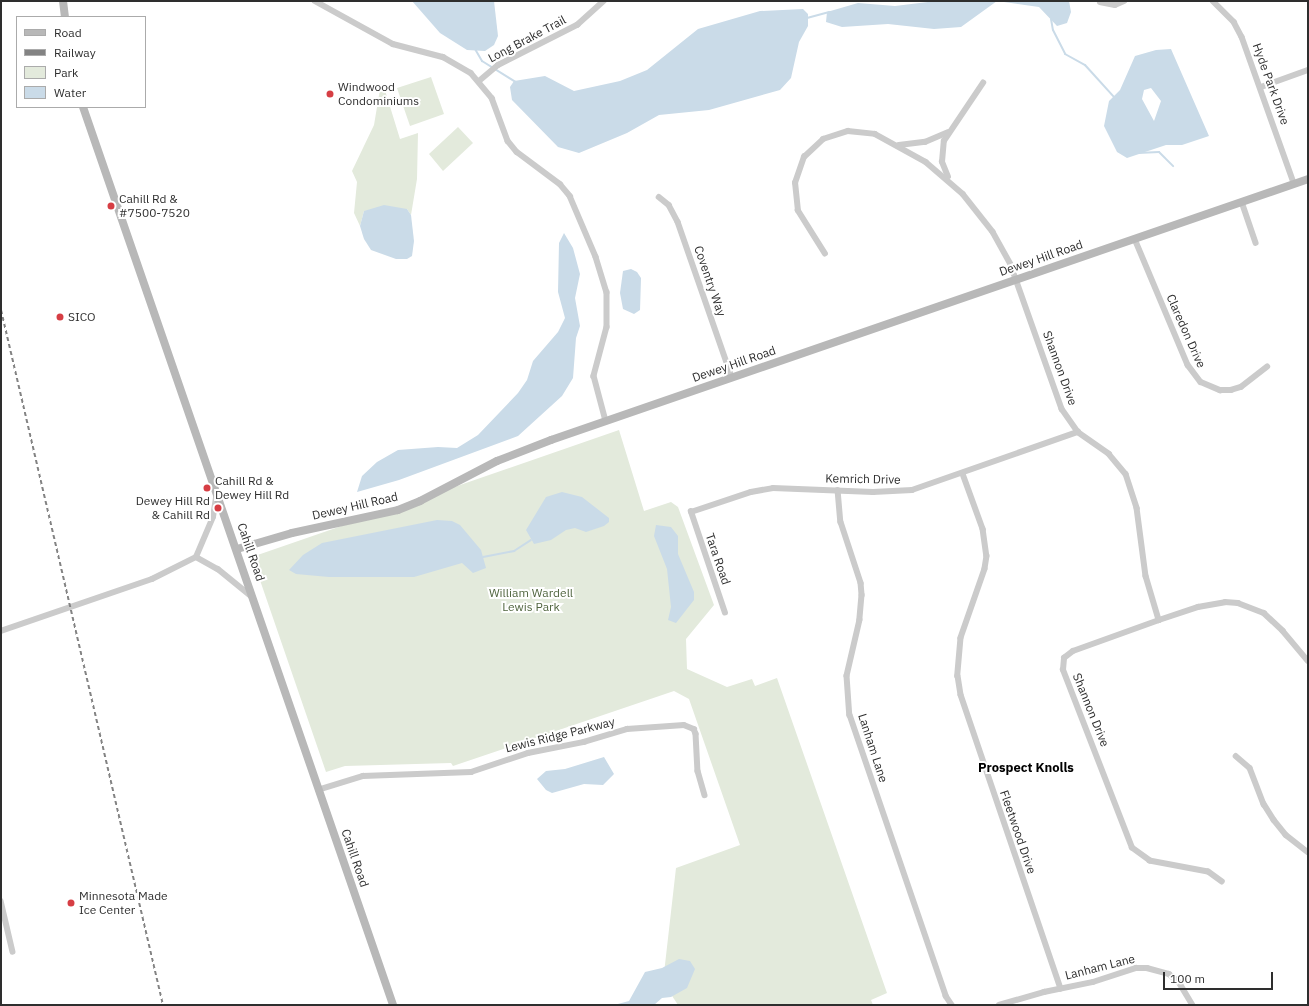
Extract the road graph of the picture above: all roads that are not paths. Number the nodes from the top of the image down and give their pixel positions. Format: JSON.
{"nodes":[{"id":1,"x":63,"y":1,"type":"edge"},
{"id":2,"x":316,"y":1,"type":"edge"},
{"id":3,"x":604,"y":1,"type":"edge"},
{"id":4,"x":1124,"y":1,"type":"edge"},
{"id":5,"x":1213,"y":1,"type":"edge"},
{"id":6,"x":1100,"y":2,"type":"edge"},
{"id":7,"x":65,"y":16,"type":"edge"},
{"id":8,"x":1308,"y":70,"type":"edge"},
{"id":9,"x":480,"y":81,"type":"junction"},
{"id":10,"x":983,"y":83,"type":"dead end"},
{"id":11,"x":1261,"y":87,"type":"junction"},
{"id":12,"x":83,"y":108,"type":"edge"},
{"id":13,"x":948,"y":132,"type":"junction"},
{"id":14,"x":899,"y":145,"type":"junction"},
{"id":15,"x":1308,"y":179,"type":"edge"},
{"id":16,"x":950,"y":181,"type":"junction"},
{"id":17,"x":1294,"y":183,"type":"junction"},
{"id":18,"x":659,"y":198,"type":"dead end"},
{"id":19,"x":1242,"y":202,"type":"junction"},
{"id":20,"x":1135,"y":239,"type":"junction"},
{"id":21,"x":1256,"y":243,"type":"dead end"},
{"id":22,"x":825,"y":254,"type":"dead end"},
{"id":23,"x":1016,"y":279,"type":"junction"},
{"id":24,"x":1267,"y":367,"type":"dead end"},
{"id":25,"x":732,"y":377,"type":"junction"},
{"id":26,"x":606,"y":421,"type":"junction"},
{"id":27,"x":1078,"y":432,"type":"junction"},
{"id":28,"x":963,"y":474,"type":"junction"},
{"id":29,"x":217,"y":488,"type":"junction"},
{"id":30,"x":838,"y":490,"type":"junction"},
{"id":31,"x":690,"y":512,"type":"joint"},
{"id":32,"x":237,"y":549,"type":"junction"},
{"id":33,"x":196,"y":557,"type":"junction"},
{"id":34,"x":255,"y":598,"type":"junction"},
{"id":35,"x":725,"y":613,"type":"dead end"},
{"id":36,"x":1159,"y":620,"type":"junction"},
{"id":37,"x":1,"y":631,"type":"edge"},
{"id":38,"x":1308,"y":661,"type":"edge"},
{"id":39,"x":1236,"y":756,"type":"dead end"},
{"id":40,"x":318,"y":790,"type":"junction"},
{"id":41,"x":705,"y":795,"type":"dead end"},
{"id":42,"x":1308,"y":852,"type":"edge"},
{"id":43,"x":1222,"y":882,"type":"dead end"},
{"id":44,"x":1,"y":900,"type":"edge"},
{"id":45,"x":13,"y":952,"type":"dead end"},
{"id":46,"x":1061,"y":988,"type":"junction"},
{"id":47,"x":393,"y":1005,"type":"edge"},
{"id":48,"x":952,"y":1005,"type":"edge"},
{"id":49,"x":999,"y":1005,"type":"edge"},
{"id":50,"x":1193,"y":1005,"type":"edge"}],
"edges":[{"from":1,"to":7,"type":"street"},
{"from":2,"to":9,"type":"street"},
{"from":3,"to":9,"type":"street","name":"Long Brake Trail"},
{"from":4,"to":6,"type":"street"},
{"from":5,"to":11,"type":"street","name":"Hyde Park Drive"},
{"from":8,"to":11,"type":"street"},
{"from":9,"to":26,"type":"street"},
{"from":10,"to":13,"type":"street"},
{"from":11,"to":17,"type":"street","name":"Hyde Park Drive"},
{"from":12,"to":29,"type":"street","name":"Cahill Road"},
{"from":13,"to":14,"type":"street"},
{"from":13,"to":16,"type":"street"},
{"from":14,"to":16,"type":"street","name":"Shannon Drive"},
{"from":14,"to":22,"type":"street","name":"Shannon Drive"},
{"from":15,"to":17,"type":"street","name":"Dewey Hill Road"},
{"from":16,"to":23,"type":"street","name":"Shannon Drive"},
{"from":17,"to":19,"type":"street","name":"Dewey Hill Road"},
{"from":18,"to":25,"type":"street","name":"Coventry Way"},
{"from":19,"to":20,"type":"street","name":"Dewey Hill Road"},
{"from":19,"to":21,"type":"street"},
{"from":20,"to":23,"type":"street","name":"Dewey Hill Road"},
{"from":20,"to":24,"type":"street","name":"Claredon Drive"},
{"from":23,"to":25,"type":"street","name":"Dewey Hill Road"},
{"from":23,"to":27,"type":"street","name":"Shannon Drive"},
{"from":25,"to":26,"type":"street","name":"Dewey Hill Road"},
{"from":26,"to":32,"type":"street","name":"Dewey Hill Road"},
{"from":27,"to":28,"type":"street","name":"Kemrich Drive"},
{"from":27,"to":36,"type":"street","name":"Shannon Drive"},
{"from":28,"to":30,"type":"street","name":"Kemrich Drive"},
{"from":28,"to":46,"type":"street","name":"Fleetwood Drive"},
{"from":29,"to":32,"type":"street","name":"Cahill Road"},
{"from":29,"to":33,"type":"street"},
{"from":30,"to":31,"type":"street","name":"Kemrich Drive"},
{"from":30,"to":48,"type":"street","name":"Lanham Lane"},
{"from":31,"to":35,"type":"street","name":"Tara Road"},
{"from":32,"to":34,"type":"street","name":"Cahill Road"},
{"from":33,"to":34,"type":"street"},
{"from":33,"to":37,"type":"street"},
{"from":34,"to":40,"type":"street","name":"Cahill Road"},
{"from":36,"to":38,"type":"street"},
{"from":36,"to":43,"type":"street","name":"Shannon Drive"},
{"from":39,"to":42,"type":"street"},
{"from":40,"to":41,"type":"street","name":"Lewis Ridge Parkway"},
{"from":40,"to":47,"type":"street","name":"Cahill Road"},
{"from":44,"to":45,"type":"street"},
{"from":46,"to":49,"type":"street","name":"Lanham Lane"},
{"from":46,"to":50,"type":"street","name":"Lanham Lane"}]}
